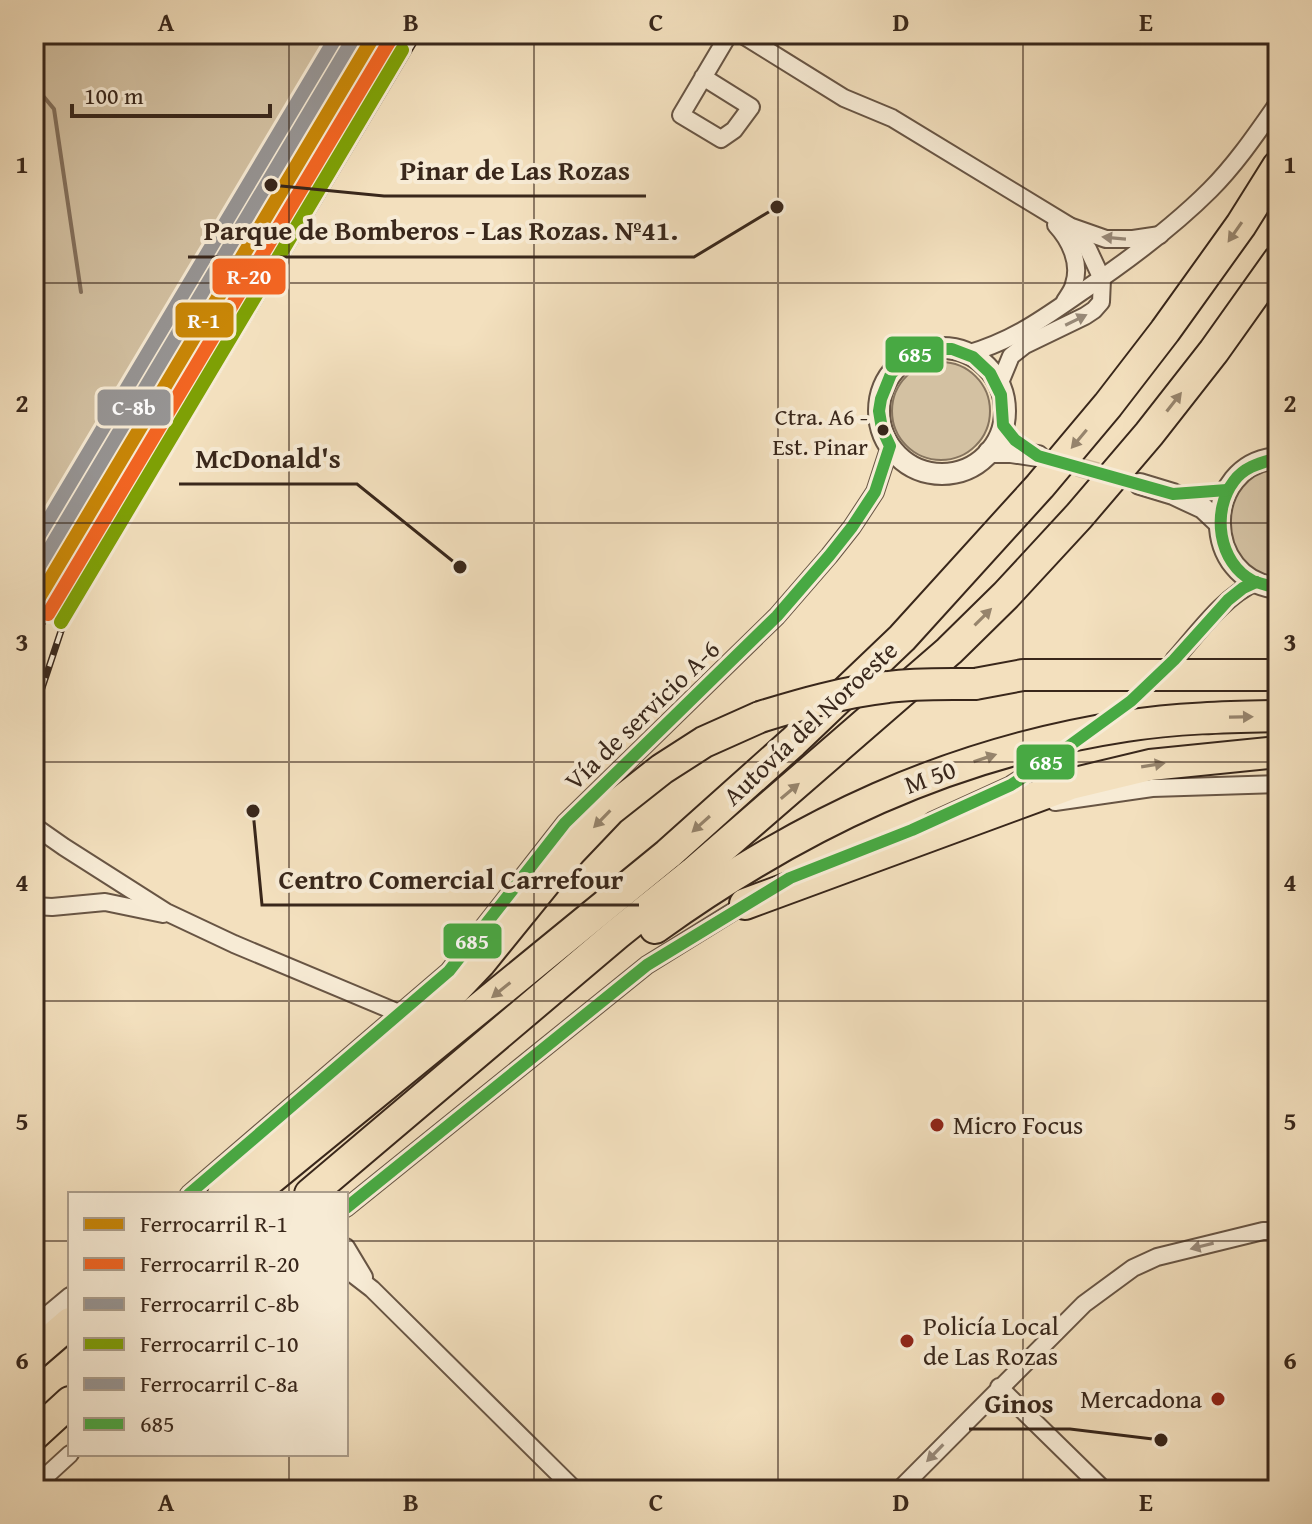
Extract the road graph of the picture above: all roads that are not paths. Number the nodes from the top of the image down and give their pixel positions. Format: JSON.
{"nodes":[{"id":1,"x":729,"y":34,"type":"edge"},
{"id":2,"x":741,"y":34,"type":"edge"},
{"id":3,"x":703,"y":77,"type":"dead end"},
{"id":4,"x":1278,"y":103,"type":"edge"},
{"id":5,"x":1278,"y":166,"type":"edge"},
{"id":6,"x":1044,"y":212,"type":"junction"},
{"id":7,"x":1068,"y":225,"type":"junction"},
{"id":8,"x":1161,"y":235,"type":"junction"},
{"id":9,"x":1278,"y":261,"type":"edge"},
{"id":10,"x":1102,"y":279,"type":"junction"},
{"id":11,"x":1062,"y":306,"type":"junction"},
{"id":12,"x":967,"y":354,"type":"junction"},
{"id":13,"x":999,"y":385,"type":"junction"},
{"id":14,"x":1003,"y":425,"type":"junction"},
{"id":15,"x":890,"y":446,"type":"junction"},
{"id":16,"x":989,"y":452,"type":"junction"},
{"id":17,"x":1278,"y":458,"type":"edge"},
{"id":18,"x":1140,"y":484,"type":"tunnel mouth"},
{"id":19,"x":1227,"y":490,"type":"junction"},
{"id":20,"x":1173,"y":494,"type":"junction"},
{"id":21,"x":1219,"y":523,"type":"junction"},
{"id":22,"x":1256,"y":582,"type":"junction"},
{"id":23,"x":1278,"y":588,"type":"edge"},
{"id":24,"x":1174,"y":660,"type":"dead end"},
{"id":25,"x":1278,"y":675,"type":"edge"},
{"id":26,"x":975,"y":684,"type":"junction"},
{"id":27,"x":1278,"y":684,"type":"edge"},
{"id":28,"x":1278,"y":716,"type":"edge"},
{"id":29,"x":1278,"y":752,"type":"edge"},
{"id":30,"x":1054,"y":757,"type":"dead end"},
{"id":31,"x":1278,"y":784,"type":"edge"},
{"id":32,"x":998,"y":810,"type":"junction"},
{"id":33,"x":34,"y":826,"type":"edge"},
{"id":34,"x":745,"y":904,"type":"junction"},
{"id":35,"x":34,"y":906,"type":"edge"},
{"id":36,"x":178,"y":917,"type":"junction"},
{"id":37,"x":401,"y":1014,"type":"junction"},
{"id":38,"x":501,"y":1083,"type":"junction"},
{"id":39,"x":344,"y":1165,"type":"junction"},
{"id":40,"x":191,"y":1192,"type":"edge"},
{"id":41,"x":225,"y":1192,"type":"edge"},
{"id":42,"x":254,"y":1192,"type":"edge"},
{"id":43,"x":312,"y":1192,"type":"edge"},
{"id":44,"x":348,"y":1206,"type":"edge"},
{"id":45,"x":348,"y":1222,"type":"edge"},
{"id":46,"x":1278,"y":1231,"type":"edge"},
{"id":47,"x":348,"y":1250,"type":"edge"},
{"id":48,"x":348,"y":1271,"type":"edge"},
{"id":49,"x":372,"y":1289,"type":"junction"},
{"id":50,"x":68,"y":1298,"type":"edge"},
{"id":51,"x":68,"y":1325,"type":"edge"},
{"id":52,"x":34,"y":1326,"type":"edge"},
{"id":53,"x":68,"y":1347,"type":"edge"},
{"id":54,"x":34,"y":1354,"type":"edge"},
{"id":55,"x":34,"y":1375,"type":"edge"},
{"id":56,"x":999,"y":1387,"type":"junction"},
{"id":57,"x":68,"y":1404,"type":"edge"},
{"id":58,"x":34,"y":1435,"type":"edge"},
{"id":59,"x":68,"y":1456,"type":"edge"},
{"id":60,"x":34,"y":1487,"type":"edge"},
{"id":61,"x":575,"y":1490,"type":"edge"},
{"id":62,"x":899,"y":1490,"type":"edge"},
{"id":63,"x":1104,"y":1490,"type":"edge"}],
"edges":[{"from":1,"to":3,"type":"street"},
{"from":2,"to":6,"type":"street"},
{"from":4,"to":8,"type":"street"},
{"from":5,"to":42,"type":"highway","name":"Autovía del Noroeste","one_way":true},
{"from":6,"to":7,"type":"street"},
{"from":6,"to":11,"type":"street"},
{"from":8,"to":7,"type":"street","one_way":true},
{"from":7,"to":10,"type":"street"},
{"from":8,"to":10,"type":"street"},
{"from":39,"to":9,"type":"highway","name":"Autovía del Noroeste","one_way":true},
{"from":10,"to":11,"type":"street"},
{"from":13,"to":10,"type":"street","one_way":true},
{"from":11,"to":12,"type":"street"},
{"from":12,"to":13,"type":"street"},
{"from":12,"to":15,"type":"street"},
{"from":13,"to":14,"type":"street"},
{"from":14,"to":16,"type":"street"},
{"from":14,"to":16,"type":"street"},
{"from":15,"to":16,"type":"street"},
{"from":15,"to":37,"type":"street","name":"Vía de servicio A-6"},
{"from":17,"to":19,"type":"street"},
{"from":18,"to":20,"type":"street"},
{"from":19,"to":20,"type":"street"},
{"from":19,"to":21,"type":"street"},
{"from":20,"to":21,"type":"street"},
{"from":21,"to":22,"type":"street"},
{"from":22,"to":23,"type":"street"},
{"from":22,"to":24,"type":"street"},
{"from":25,"to":26,"type":"highway"},
{"from":26,"to":27,"type":"highway"},
{"from":26,"to":41,"type":"highway","one_way":true,"bridge":true},
{"from":39,"to":28,"type":"highway","name":"M 50","one_way":true},
{"from":32,"to":29,"type":"highway","one_way":true},
{"from":30,"to":34,"type":"street"},
{"from":31,"to":32,"type":"street"},
{"from":32,"to":34,"type":"highway"},
{"from":33,"to":36,"type":"street"},
{"from":34,"to":38,"type":"street"},
{"from":35,"to":36,"type":"street"},
{"from":36,"to":37,"type":"street"},
{"from":37,"to":40,"type":"street","name":"Vía de servicio A-6"},
{"from":38,"to":44,"type":"street"},
{"from":38,"to":45,"type":"street"},
{"from":39,"to":43,"type":"highway","name":"Autovía del Noroeste"},
{"from":46,"to":56,"type":"street","one_way":true},
{"from":47,"to":49,"type":"street"},
{"from":48,"to":49,"type":"street"},
{"from":49,"to":61,"type":"street"},
{"from":50,"to":52,"type":"street"},
{"from":51,"to":54,"type":"highway"},
{"from":53,"to":55,"type":"highway"},
{"from":56,"to":62,"type":"street","one_way":true},
{"from":56,"to":63,"type":"street"},
{"from":57,"to":58,"type":"highway"},
{"from":59,"to":60,"type":"street"}]}
